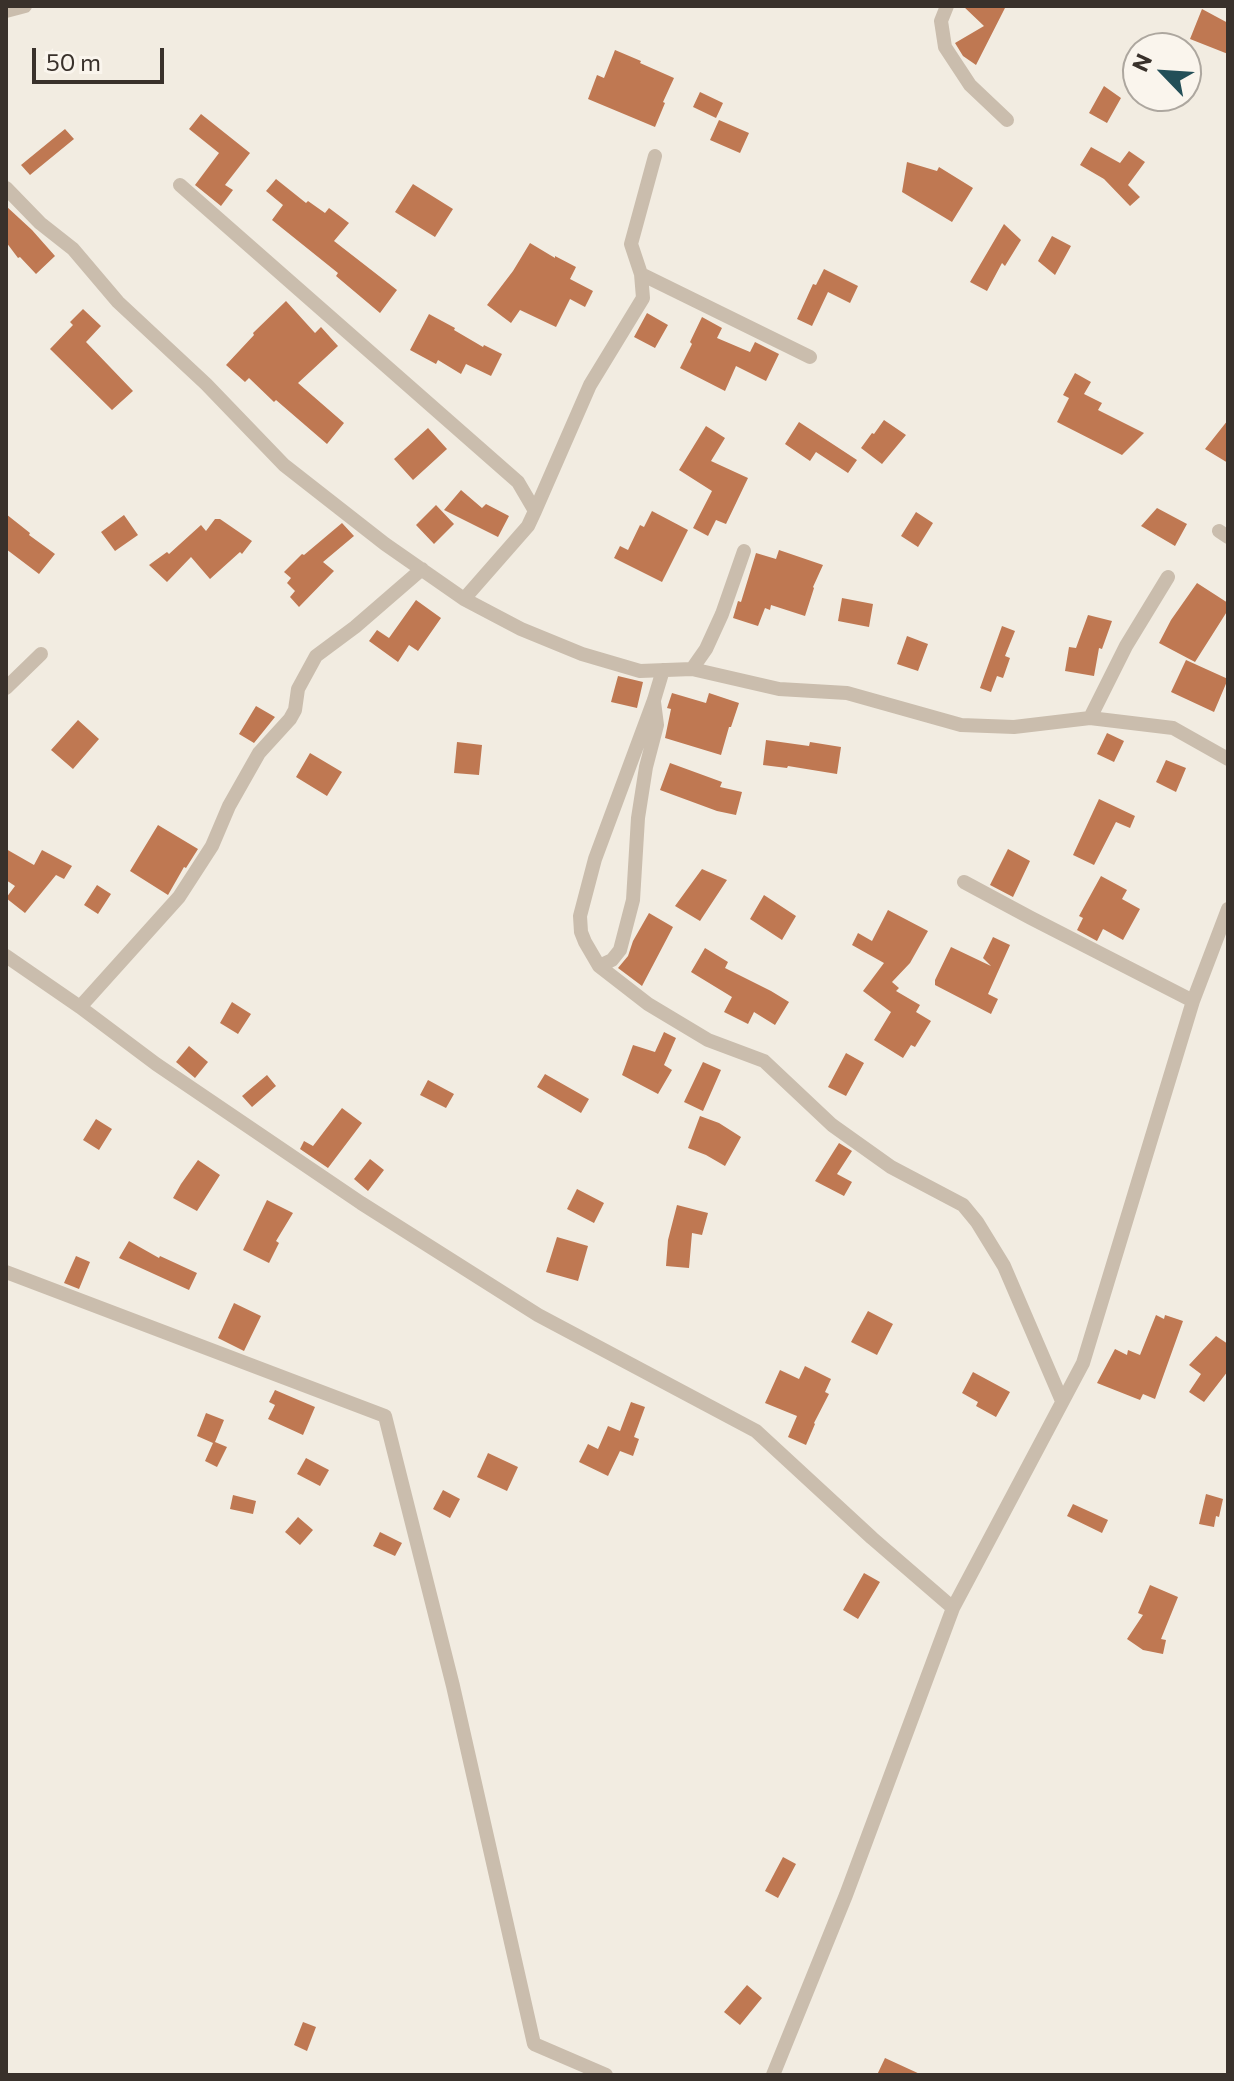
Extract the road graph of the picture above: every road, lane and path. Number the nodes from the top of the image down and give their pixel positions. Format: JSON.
{"nodes":[{"id":1,"x":25,"y":6,"type":"edge"},
{"id":2,"x":947,"y":6,"type":"edge"},
{"id":3,"x":6,"y":11,"type":"edge"},
{"id":4,"x":1007,"y":120,"type":"dead end"},
{"id":5,"x":655,"y":156,"type":"dead end"},
{"id":6,"x":180,"y":185,"type":"dead end"},
{"id":7,"x":6,"y":188,"type":"edge"},
{"id":8,"x":641,"y":274,"type":"junction"},
{"id":9,"x":810,"y":357,"type":"dead end"},
{"id":10,"x":535,"y":511,"type":"junction"},
{"id":11,"x":744,"y":551,"type":"dead end"},
{"id":12,"x":422,"y":569,"type":"junction"},
{"id":13,"x":1168,"y":577,"type":"dead end"},
{"id":14,"x":464,"y":599,"type":"junction"},
{"id":15,"x":41,"y":654,"type":"dead end"},
{"id":16,"x":692,"y":669,"type":"junction"},
{"id":17,"x":663,"y":670,"type":"junction"},
{"id":18,"x":6,"y":688,"type":"edge"},
{"id":19,"x":654,"y":700,"type":"junction"},
{"id":20,"x":1090,"y":718,"type":"junction"},
{"id":21,"x":1228,"y":759,"type":"edge"},
{"id":22,"x":964,"y":882,"type":"dead end"},
{"id":23,"x":1228,"y":909,"type":"edge"},
{"id":24,"x":6,"y":956,"type":"edge"},
{"id":25,"x":599,"y":966,"type":"junction"},
{"id":26,"x":1193,"y":1001,"type":"junction"},
{"id":27,"x":80,"y":1007,"type":"junction"},
{"id":28,"x":6,"y":1272,"type":"edge"},
{"id":29,"x":1062,"y":1401,"type":"junction"},
{"id":30,"x":953,"y":1608,"type":"junction"},
{"id":31,"x":606,"y":2075,"type":"edge"},
{"id":32,"x":773,"y":2075,"type":"edge"}],
"edges":[{"from":1,"to":3,"type":"street"},
{"from":2,"to":4,"type":"street"},
{"from":5,"to":8,"type":"street"},
{"from":6,"to":10,"type":"street"},
{"from":7,"to":12,"type":"street"},
{"from":8,"to":9,"type":"street"},
{"from":8,"to":10,"type":"street"},
{"from":10,"to":14,"type":"street"},
{"from":11,"to":16,"type":"street"},
{"from":12,"to":14,"type":"street"},
{"from":12,"to":27,"type":"street"},
{"from":13,"to":20,"type":"street"},
{"from":14,"to":17,"type":"street"},
{"from":15,"to":18,"type":"street"},
{"from":16,"to":17,"type":"street"},
{"from":16,"to":20,"type":"street"},
{"from":17,"to":19,"type":"street"},
{"from":19,"to":25,"type":"street"},
{"from":19,"to":25,"type":"street"},
{"from":20,"to":21,"type":"street"},
{"from":22,"to":26,"type":"street"},
{"from":23,"to":26,"type":"street"},
{"from":24,"to":27,"type":"street"},
{"from":25,"to":29,"type":"street"},
{"from":26,"to":29,"type":"street"},
{"from":27,"to":30,"type":"street"},
{"from":28,"to":31,"type":"street"},
{"from":29,"to":30,"type":"street"},
{"from":30,"to":32,"type":"street"}]}
